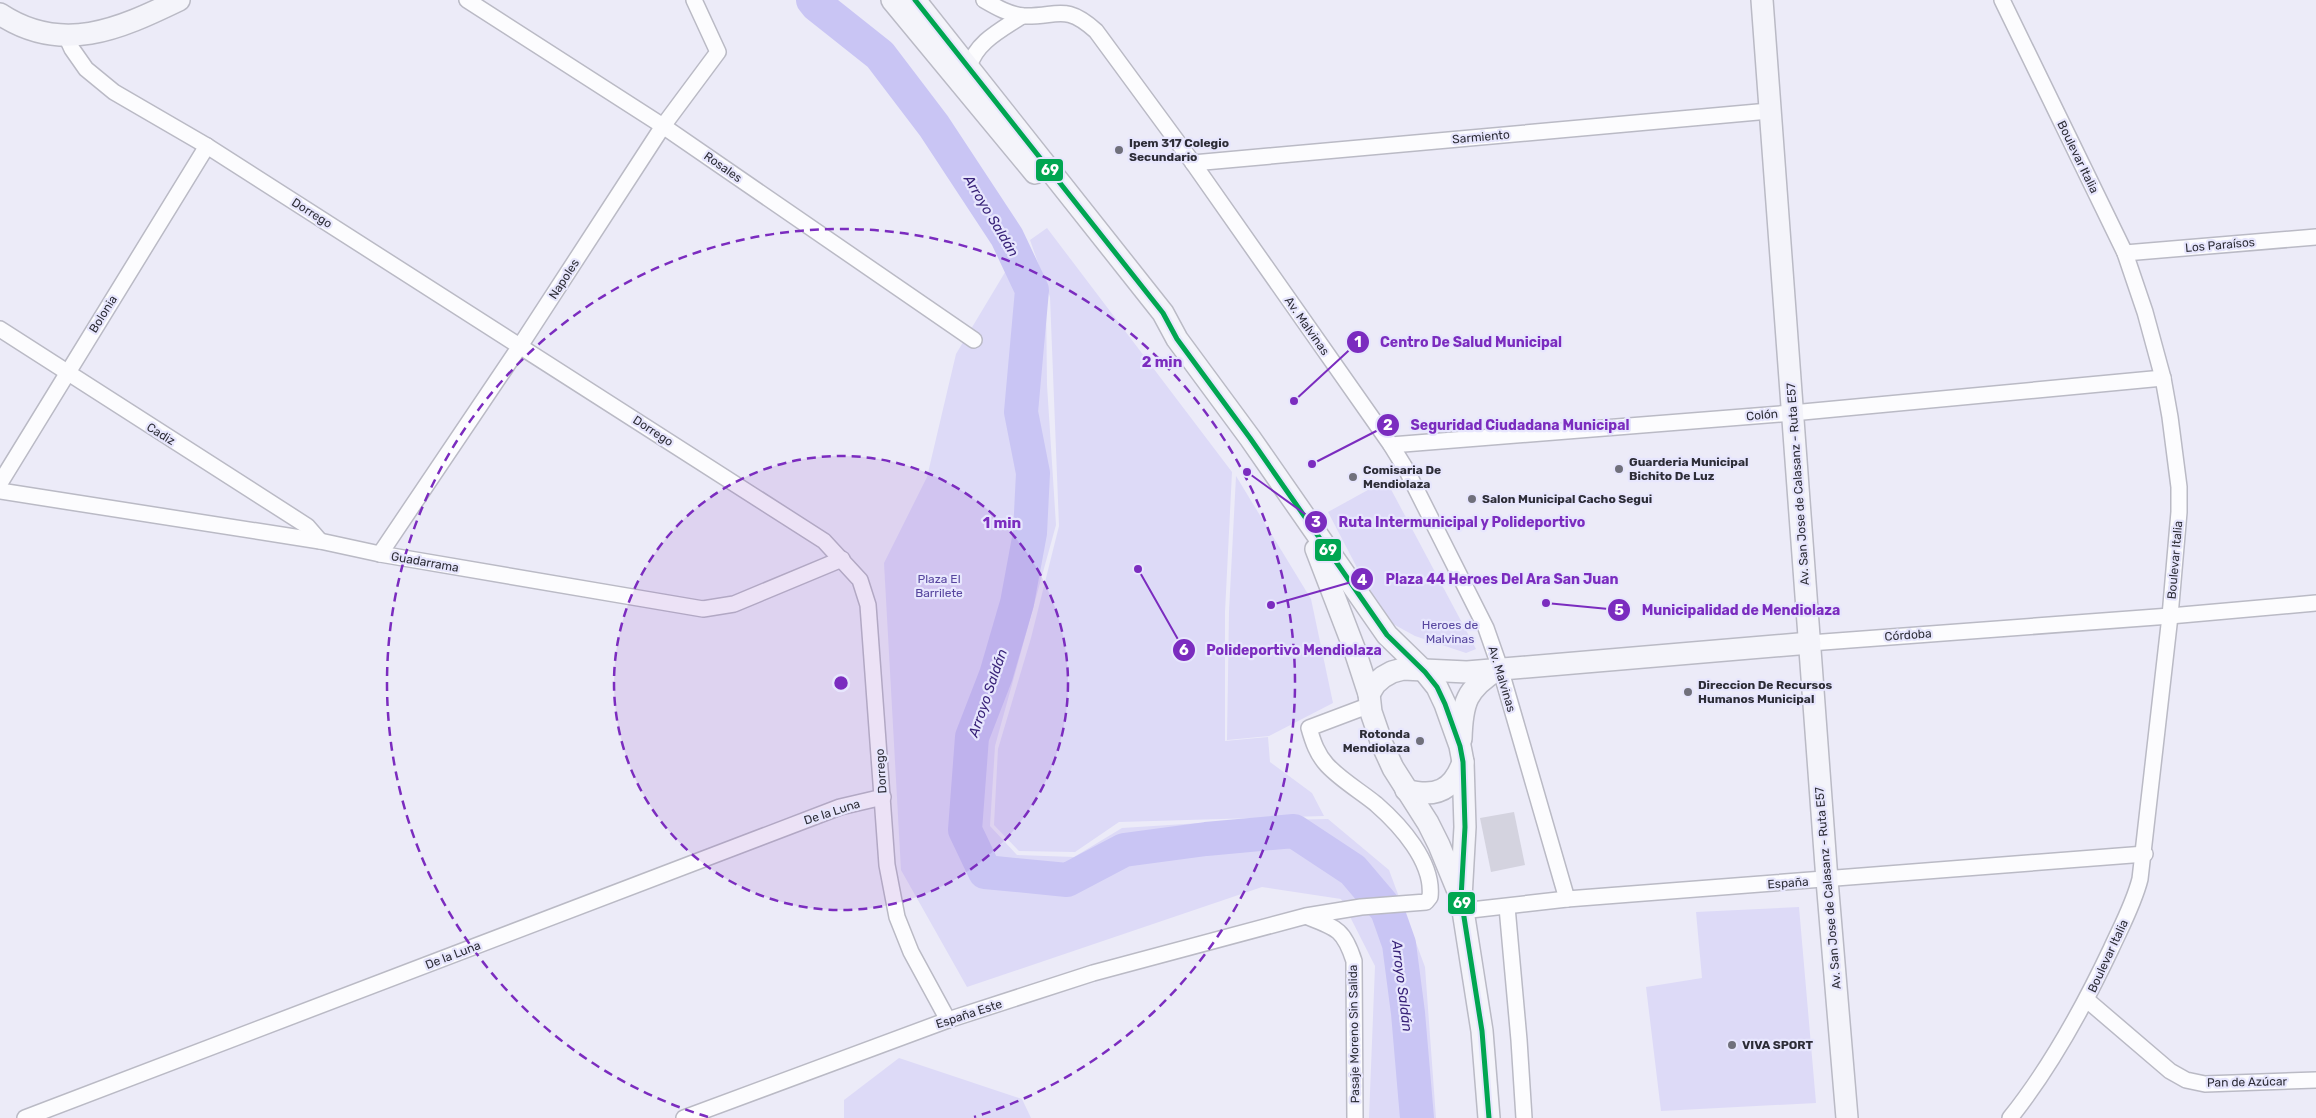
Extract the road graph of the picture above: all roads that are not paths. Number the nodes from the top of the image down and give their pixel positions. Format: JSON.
{"nodes":[{"id":1,"x":179,"y":0,"type":"edge"},
{"id":2,"x":467,"y":0,"type":"edge"},
{"id":3,"x":694,"y":0,"type":"edge"},
{"id":4,"x":892,"y":0,"type":"edge"},
{"id":5,"x":915,"y":0,"type":"edge"},
{"id":6,"x":984,"y":0,"type":"edge"},
{"id":7,"x":1762,"y":0,"type":"edge"},
{"id":8,"x":2002,"y":0,"type":"edge"},
{"id":9,"x":0,"y":14,"type":"edge"},
{"id":10,"x":1022,"y":16,"type":"junction"},
{"id":11,"x":66,"y":36,"type":"junction"},
{"id":12,"x":968,"y":68,"type":"junction"},
{"id":13,"x":1769,"y":111,"type":"junction"},
{"id":14,"x":663,"y":126,"type":"junction"},
{"id":15,"x":206,"y":146,"type":"junction"},
{"id":16,"x":1193,"y":163,"type":"junction"},
{"id":17,"x":2316,"y":237,"type":"edge"},
{"id":18,"x":2125,"y":253,"type":"junction"},
{"id":19,"x":0,"y":329,"type":"edge"},
{"id":20,"x":1177,"y":339,"type":"junction"},
{"id":21,"x":974,"y":340,"type":"dead end"},
{"id":22,"x":520,"y":346,"type":"junction"},
{"id":23,"x":67,"y":374,"type":"junction"},
{"id":24,"x":2163,"y":378,"type":"junction"},
{"id":25,"x":1792,"y":413,"type":"junction"},
{"id":26,"x":1391,"y":445,"type":"junction"},
{"id":27,"x":0,"y":482,"type":"edge"},
{"id":28,"x":0,"y":492,"type":"edge"},
{"id":29,"x":1303,"y":516,"type":"junction"},
{"id":30,"x":320,"y":541,"type":"junction"},
{"id":31,"x":380,"y":554,"type":"junction"},
{"id":32,"x":842,"y":559,"type":"junction"},
{"id":33,"x":2316,"y":603,"type":"edge"},
{"id":34,"x":2170,"y":616,"type":"junction"},
{"id":35,"x":1810,"y":642,"type":"junction"},
{"id":36,"x":1500,"y":668,"type":"junction"},
{"id":37,"x":1425,"y":672,"type":"junction"},
{"id":38,"x":1370,"y":700,"type":"junction"},
{"id":39,"x":1462,"y":754,"type":"junction"},
{"id":40,"x":1406,"y":790,"type":"junction"},
{"id":41,"x":883,"y":797,"type":"junction"},
{"id":42,"x":2145,"y":854,"type":"junction"},
{"id":43,"x":1827,"y":880,"type":"junction"},
{"id":44,"x":1567,"y":899,"type":"junction"},
{"id":45,"x":1461,"y":904,"type":"junction"},
{"id":46,"x":1507,"y":907,"type":"junction"},
{"id":47,"x":1306,"y":916,"type":"junction"},
{"id":48,"x":2087,"y":1000,"type":"junction"},
{"id":49,"x":948,"y":1020,"type":"junction"},
{"id":50,"x":2316,"y":1080,"type":"edge"},
{"id":51,"x":25,"y":1118,"type":"edge"},
{"id":52,"x":684,"y":1118,"type":"edge"},
{"id":53,"x":1355,"y":1118,"type":"edge"},
{"id":54,"x":1489,"y":1118,"type":"edge"},
{"id":55,"x":1524,"y":1118,"type":"edge"},
{"id":56,"x":1847,"y":1118,"type":"edge"},
{"id":57,"x":2010,"y":1118,"type":"edge"}],
"edges":[{"from":1,"to":11,"type":"main road"},
{"from":2,"to":14,"type":"street","name":"Rosales"},
{"from":3,"to":14,"type":"street","name":"Napoles"},
{"from":4,"to":20,"type":"main road"},
{"from":5,"to":12,"type":"main road"},
{"from":6,"to":10,"type":"street","name":"Av. Malvinas"},
{"from":7,"to":13,"type":"main road","name":"Av. San Jose de Calasanz - Ruta E57"},
{"from":8,"to":18,"type":"street","name":"Boulevar Italia"},
{"from":9,"to":11,"type":"main road"},
{"from":10,"to":12,"type":"street"},
{"from":10,"to":16,"type":"street","name":"Av. Malvinas"},
{"from":11,"to":15,"type":"street","name":"Dorrego"},
{"from":12,"to":20,"type":"main road"},
{"from":13,"to":16,"type":"street","name":"Sarmiento"},
{"from":13,"to":25,"type":"main road","name":"Av. San Jose de Calasanz - Ruta E57"},
{"from":14,"to":21,"type":"street","name":"Rosales"},
{"from":14,"to":22,"type":"street","name":"Napoles"},
{"from":15,"to":22,"type":"street","name":"Dorrego"},
{"from":15,"to":23,"type":"street","name":"Bolonia"},
{"from":16,"to":26,"type":"street","name":"Av. Malvinas"},
{"from":17,"to":18,"type":"street","name":"Los Paraísos"},
{"from":18,"to":24,"type":"street","name":"Boulevar Italia"},
{"from":19,"to":23,"type":"street","name":"Cadiz"},
{"from":20,"to":29,"type":"main road"},
{"from":22,"to":31,"type":"street","name":"Napoles"},
{"from":22,"to":32,"type":"street","name":"Dorrego"},
{"from":23,"to":27,"type":"street","name":"Bolonia"},
{"from":23,"to":30,"type":"street","name":"Cadiz"},
{"from":24,"to":25,"type":"street","name":"Colón"},
{"from":24,"to":34,"type":"street","name":"Boulevar Italia"},
{"from":25,"to":26,"type":"street","name":"Colón"},
{"from":25,"to":35,"type":"main road","name":"Av. San Jose de Calasanz - Ruta E57"},
{"from":26,"to":36,"type":"street","name":"Av. Malvinas"},
{"from":28,"to":30,"type":"street","name":"Guadarrama"},
{"from":29,"to":37,"type":"main road"},
{"from":29,"to":38,"type":"main road"},
{"from":30,"to":31,"type":"street","name":"Guadarrama"},
{"from":31,"to":32,"type":"street","name":"Guadarrama"},
{"from":32,"to":41,"type":"street","name":"Dorrego"},
{"from":33,"to":34,"type":"street","name":"Córdoba"},
{"from":34,"to":35,"type":"street","name":"Córdoba"},
{"from":34,"to":42,"type":"street","name":"Boulevar Italia"},
{"from":35,"to":36,"type":"main road","name":"Córdoba"},
{"from":35,"to":43,"type":"main road","name":"Av. San Jose de Calasanz - Ruta E57"},
{"from":36,"to":37,"type":"main road","name":"Córdoba"},
{"from":36,"to":39,"type":"main road"},
{"from":36,"to":44,"type":"street","name":"Av. Malvinas"},
{"from":37,"to":38,"type":"main road"},
{"from":37,"to":39,"type":"main road"},
{"from":38,"to":40,"type":"main road"},
{"from":38,"to":47,"type":"street","name":"España Este"},
{"from":39,"to":40,"type":"main road"},
{"from":39,"to":45,"type":"main road"},
{"from":40,"to":45,"type":"main road"},
{"from":41,"to":49,"type":"street","name":"Dorrego"},
{"from":41,"to":51,"type":"street","name":"De la Luna"},
{"from":42,"to":43,"type":"street","name":"España"},
{"from":42,"to":48,"type":"street","name":"Boulevar Italia"},
{"from":43,"to":44,"type":"street","name":"España"},
{"from":43,"to":56,"type":"main road","name":"Av. San Jose de Calasanz - Ruta E57"},
{"from":44,"to":46,"type":"street","name":"España"},
{"from":45,"to":46,"type":"street","name":"España"},
{"from":45,"to":54,"type":"main road"},
{"from":46,"to":55,"type":"street"},
{"from":47,"to":49,"type":"street","name":"España Este"},
{"from":47,"to":53,"type":"street","name":"Pasaje Moreno Sin Salida"},
{"from":48,"to":50,"type":"street","name":"Pan de Azúcar"},
{"from":48,"to":57,"type":"street","name":"Boulevar Italia"},
{"from":49,"to":52,"type":"street","name":"España Este"}]}
